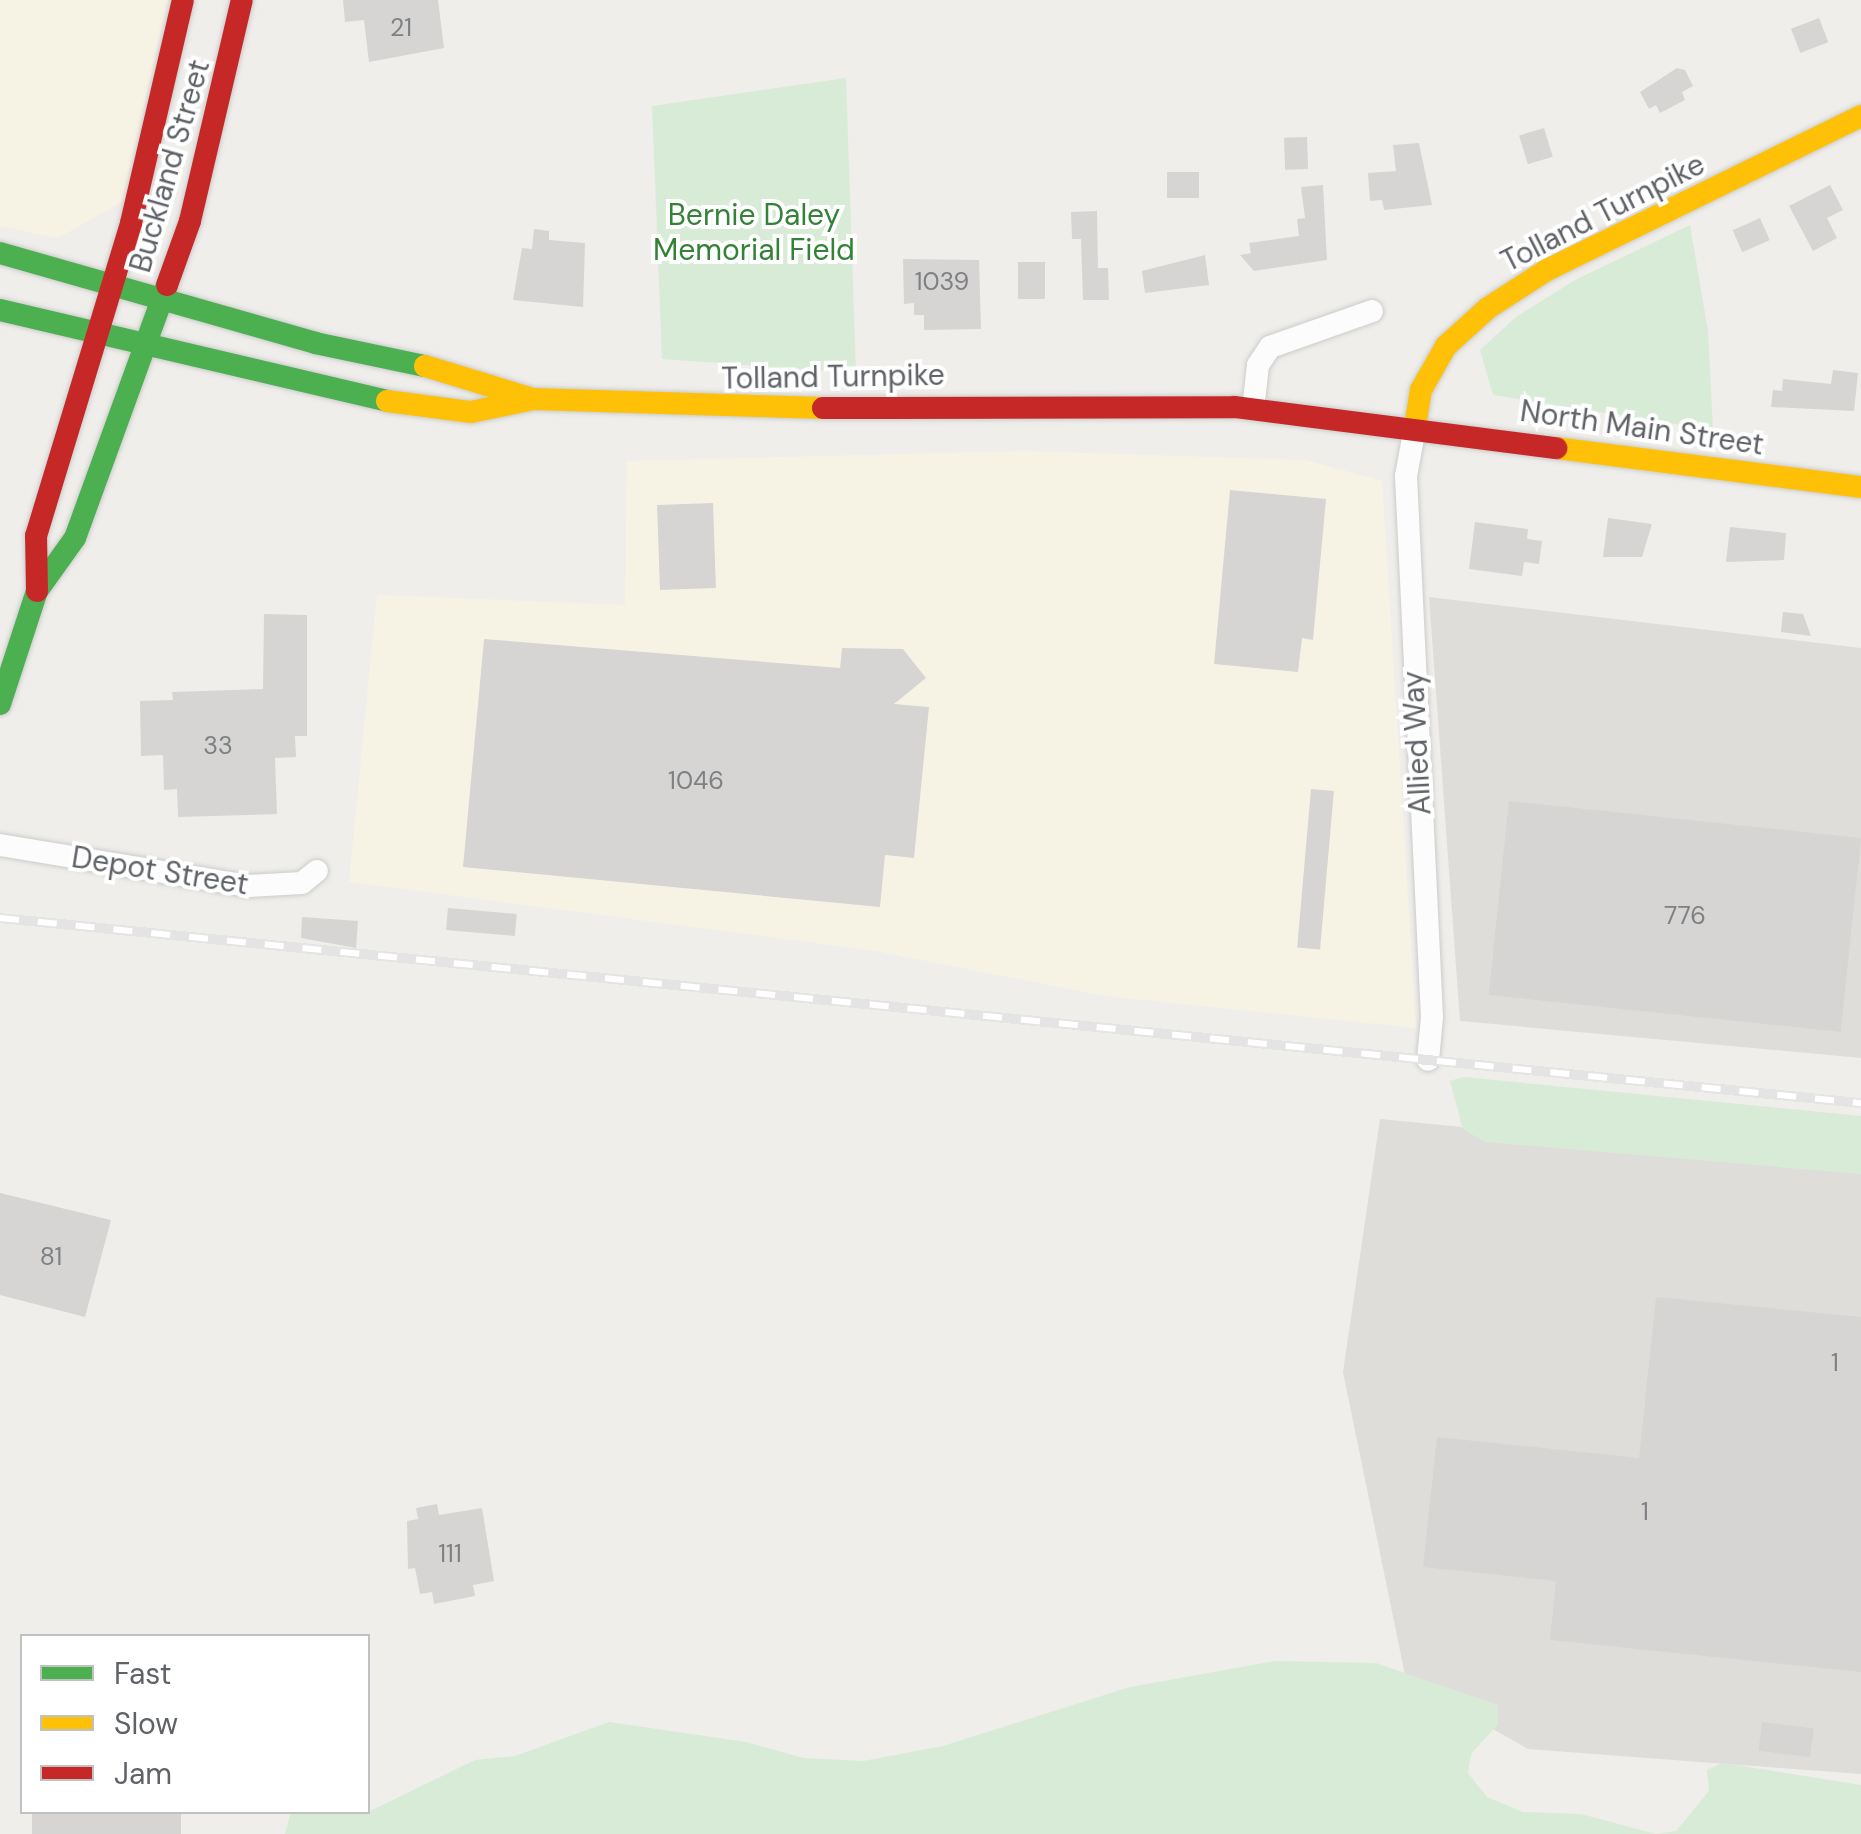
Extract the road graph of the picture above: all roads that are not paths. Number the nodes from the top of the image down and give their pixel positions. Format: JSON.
{"nodes":[{"id":1,"x":183,"y":0,"type":"edge"},
{"id":2,"x":242,"y":0,"type":"edge"},
{"id":3,"x":1861,"y":116,"type":"edge"},
{"id":4,"x":0,"y":253,"type":"edge"},
{"id":5,"x":114,"y":284,"type":"junction"},
{"id":6,"x":163,"y":298,"type":"junction"},
{"id":7,"x":0,"y":310,"type":"edge"},
{"id":8,"x":1372,"y":311,"type":"dead end"},
{"id":9,"x":98,"y":334,"type":"junction"},
{"id":10,"x":146,"y":346,"type":"junction"},
{"id":11,"x":533,"y":399,"type":"junction"},
{"id":12,"x":1253,"y":409,"type":"junction"},
{"id":13,"x":1415,"y":427,"type":"junction"},
{"id":14,"x":1861,"y":487,"type":"edge"},
{"id":15,"x":37,"y":591,"type":"junction"},
{"id":16,"x":0,"y":704,"type":"edge"},
{"id":17,"x":0,"y":845,"type":"edge"},
{"id":18,"x":317,"y":871,"type":"dead end"},
{"id":19,"x":1428,"y":1060,"type":"dead end"}],
"edges":[{"from":1,"to":5,"type":"main road","name":"Buckland Street"},
{"from":2,"to":6,"type":"main road","name":"Buckland Street"},
{"from":3,"to":13,"type":"main road","name":"Tolland Turnpike"},
{"from":4,"to":5,"type":"main road","name":"Tolland Turnpike"},
{"from":5,"to":6,"type":"main road","name":"Tolland Turnpike"},
{"from":5,"to":9,"type":"main road","name":"Buckland Street"},
{"from":6,"to":10,"type":"main road","name":"Buckland Street"},
{"from":6,"to":11,"type":"main road","name":"Tolland Turnpike"},
{"from":7,"to":9,"type":"main road","name":"Tolland Turnpike"},
{"from":8,"to":12,"type":"street"},
{"from":9,"to":10,"type":"main road","name":"Tolland Turnpike"},
{"from":9,"to":15,"type":"main road","name":"Buckland Street"},
{"from":10,"to":11,"type":"main road","name":"Tolland Turnpike"},
{"from":10,"to":15,"type":"main road","name":"Buckland Street"},
{"from":11,"to":12,"type":"main road","name":"Tolland Turnpike"},
{"from":12,"to":13,"type":"main road","name":"Tolland Turnpike"},
{"from":13,"to":14,"type":"main road","name":"North Main Street"},
{"from":13,"to":19,"type":"street","name":"Allied Way"},
{"from":15,"to":16,"type":"main road"},
{"from":17,"to":18,"type":"street","name":"Depot Street"}]}
